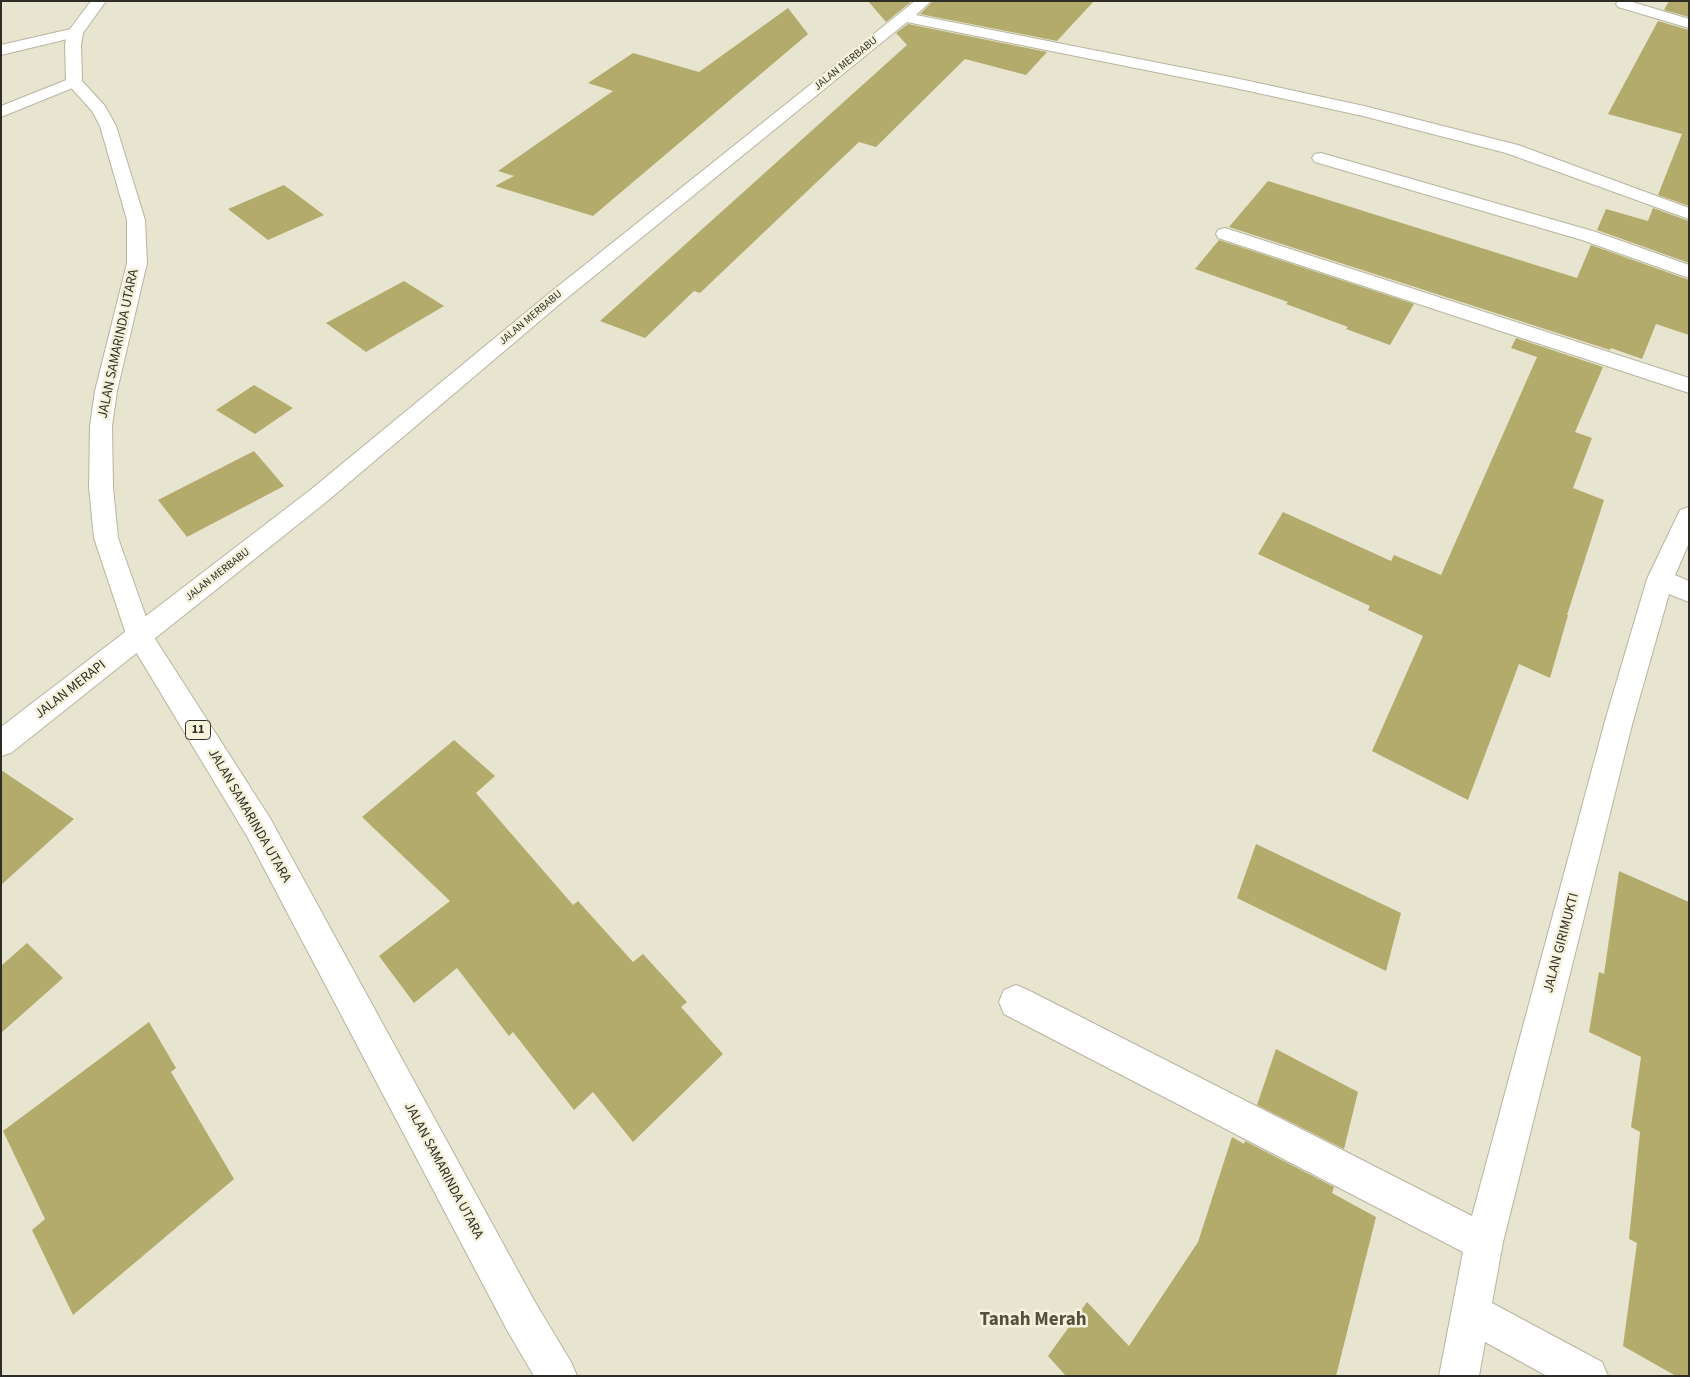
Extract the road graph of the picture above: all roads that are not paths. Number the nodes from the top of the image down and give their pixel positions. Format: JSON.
{"nodes":[{"id":1,"x":98,"y":1,"type":"edge"},
{"id":2,"x":924,"y":1,"type":"edge"},
{"id":3,"x":1622,"y":4,"type":"dead end"},
{"id":4,"x":904,"y":17,"type":"junction"},
{"id":5,"x":1689,"y":24,"type":"edge"},
{"id":6,"x":75,"y":33,"type":"junction"},
{"id":7,"x":1,"y":50,"type":"edge"},
{"id":8,"x":74,"y":82,"type":"junction"},
{"id":9,"x":1,"y":112,"type":"edge"},
{"id":10,"x":1321,"y":158,"type":"dead end"},
{"id":11,"x":1689,"y":214,"type":"edge"},
{"id":12,"x":1225,"y":234,"type":"dead end"},
{"id":13,"x":1689,"y":272,"type":"edge"},
{"id":14,"x":1689,"y":386,"type":"edge"},
{"id":15,"x":1689,"y":516,"type":"edge"},
{"id":16,"x":1660,"y":579,"type":"junction"},
{"id":17,"x":1689,"y":592,"type":"edge"},
{"id":18,"x":140,"y":637,"type":"junction"},
{"id":19,"x":1,"y":744,"type":"edge"},
{"id":20,"x":1016,"y":1002,"type":"dead end"},
{"id":21,"x":1484,"y":1242,"type":"junction"},
{"id":22,"x":1470,"y":1312,"type":"junction"},
{"id":23,"x":557,"y":1376,"type":"edge"},
{"id":24,"x":1459,"y":1376,"type":"edge"},
{"id":25,"x":1588,"y":1376,"type":"edge"}],
"edges":[{"from":1,"to":6,"type":"main road"},
{"from":2,"to":4,"type":"main road","name":"JALAN MERBABU"},
{"from":3,"to":5,"type":"main road"},
{"from":4,"to":11,"type":"main road"},
{"from":4,"to":18,"type":"main road","name":"JALAN MERBABU"},
{"from":6,"to":7,"type":"main road"},
{"from":6,"to":8,"type":"main road"},
{"from":8,"to":9,"type":"main road"},
{"from":8,"to":18,"type":"main road","name":"JALAN SAMARINDA UTARA","number":"11"},
{"from":10,"to":13,"type":"main road"},
{"from":12,"to":14,"type":"main road"},
{"from":15,"to":16,"type":"main road","name":"JALAN GIRIMUKTI"},
{"from":16,"to":17,"type":"main road"},
{"from":16,"to":21,"type":"main road","name":"JALAN GIRIMUKTI"},
{"from":18,"to":19,"type":"main road","name":"JALAN MERAPI"},
{"from":18,"to":23,"type":"main road","name":"JALAN SAMARINDA UTARA","number":"11"},
{"from":20,"to":21,"type":"main road"},
{"from":21,"to":22,"type":"main road","name":"JALAN GIRIMUKTI"},
{"from":22,"to":24,"type":"main road","name":"JALAN GIRIMUKTI"},
{"from":22,"to":25,"type":"main road"}]}
